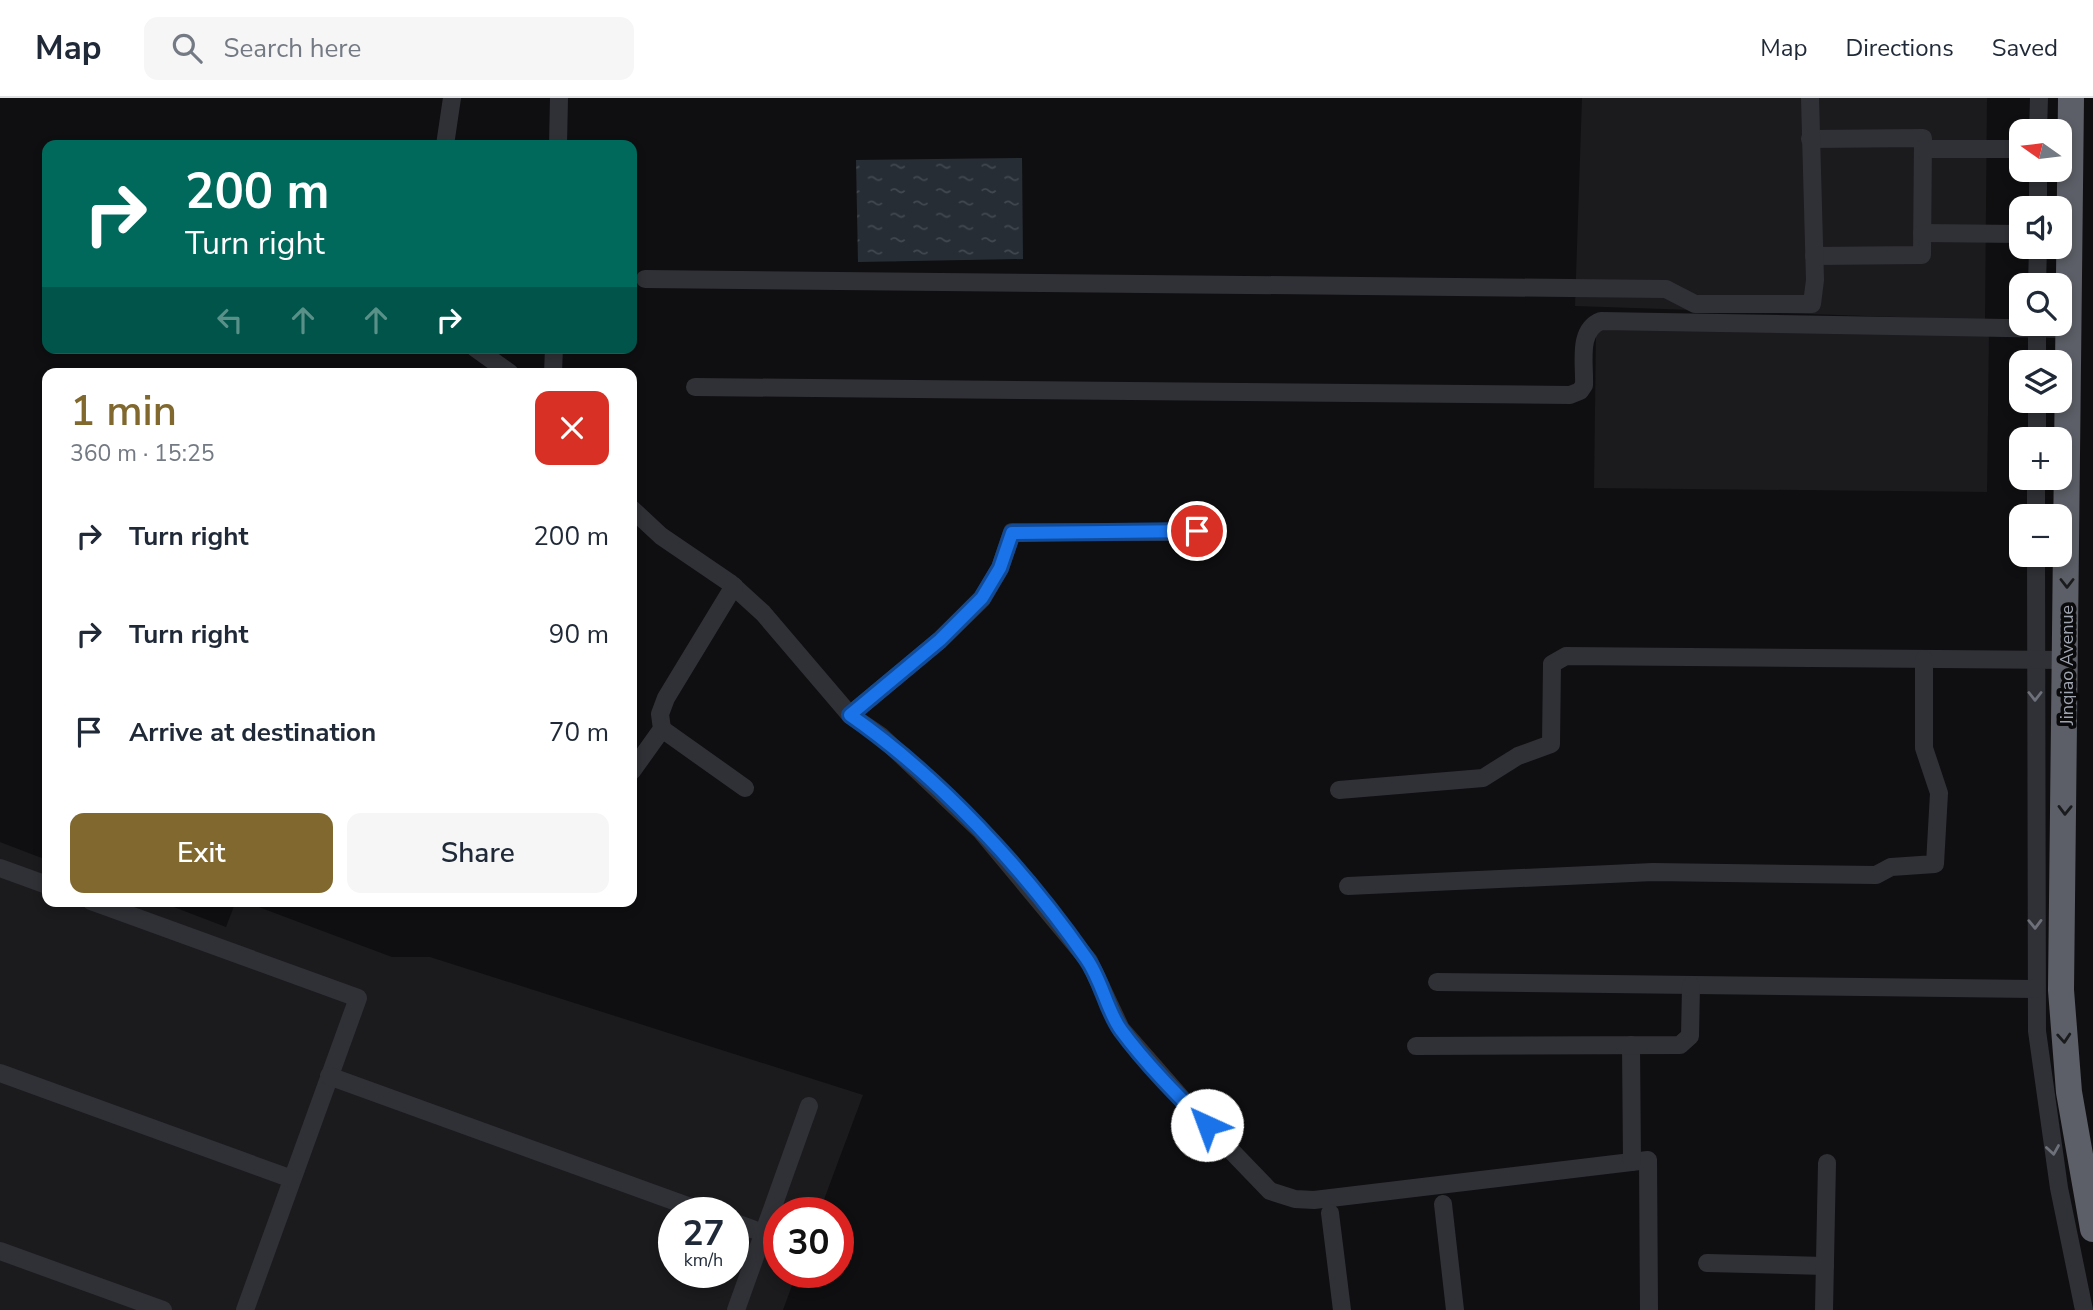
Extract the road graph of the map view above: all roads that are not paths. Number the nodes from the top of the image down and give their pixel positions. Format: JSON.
{"nodes":[{"id":1,"x":452,"y":98,"type":"edge"},
{"id":2,"x":559,"y":98,"type":"edge"},
{"id":3,"x":1810,"y":98,"type":"edge"},
{"id":4,"x":2039,"y":98,"type":"edge"},
{"id":5,"x":2071,"y":98,"type":"edge"},
{"id":6,"x":2038,"y":119,"type":"edge"},
{"id":7,"x":2069,"y":119,"type":"edge"},
{"id":8,"x":1810,"y":139,"type":"junction"},
{"id":9,"x":446,"y":140,"type":"edge"},
{"id":10,"x":558,"y":140,"type":"edge"},
{"id":11,"x":1923,"y":149,"type":"junction"},
{"id":12,"x":2009,"y":149,"type":"edge"},
{"id":13,"x":1922,"y":233,"type":"junction"},
{"id":14,"x":2009,"y":234,"type":"edge"},
{"id":15,"x":1814,"y":256,"type":"junction"},
{"id":16,"x":645,"y":279,"type":"dead end"},
{"id":17,"x":2009,"y":326,"type":"edge"},
{"id":18,"x":2069,"y":336,"type":"edge"},
{"id":19,"x":483,"y":354,"type":"edge"},
{"id":20,"x":503,"y":368,"type":"edge"},
{"id":21,"x":695,"y":387,"type":"dead end"},
{"id":22,"x":637,"y":514,"type":"edge"},
{"id":23,"x":1197,"y":531,"type":"dead end"},
{"id":24,"x":2036,"y":567,"type":"edge"},
{"id":25,"x":734,"y":586,"type":"junction"},
{"id":26,"x":1924,"y":659,"type":"junction"},
{"id":27,"x":2035,"y":660,"type":"junction"},
{"id":28,"x":2067,"y":660,"type":"junction"},
{"id":29,"x":850,"y":715,"type":"junction"},
{"id":30,"x":662,"y":729,"type":"junction"},
{"id":31,"x":637,"y":764,"type":"edge"},
{"id":32,"x":746,"y":788,"type":"dead end"},
{"id":33,"x":1339,"y":790,"type":"dead end"},
{"id":34,"x":0,"y":868,"type":"edge"},
{"id":35,"x":42,"y":883,"type":"edge"},
{"id":36,"x":1348,"y":886,"type":"dead end"},
{"id":37,"x":108,"y":907,"type":"edge"},
{"id":38,"x":1437,"y":982,"type":"dead end"},
{"id":39,"x":1692,"y":986,"type":"junction"},
{"id":40,"x":2036,"y":989,"type":"junction"},
{"id":41,"x":1631,"y":1045,"type":"junction"},
{"id":42,"x":1416,"y":1046,"type":"dead end"},
{"id":43,"x":0,"y":1073,"type":"edge"},
{"id":44,"x":330,"y":1076,"type":"junction"},
{"id":45,"x":809,"y":1106,"type":"dead end"},
{"id":46,"x":1632,"y":1162,"type":"junction"},
{"id":47,"x":1827,"y":1163,"type":"dead end"},
{"id":48,"x":292,"y":1179,"type":"junction"},
{"id":49,"x":663,"y":1197,"type":"edge"},
{"id":50,"x":776,"y":1197,"type":"edge"},
{"id":51,"x":1444,"y":1205,"type":"dead end"},
{"id":52,"x":1329,"y":1213,"type":"dead end"},
{"id":53,"x":749,"y":1228,"type":"edge"},
{"id":54,"x":2093,"y":1229,"type":"edge"},
{"id":55,"x":763,"y":1233,"type":"joint"},
{"id":56,"x":0,"y":1251,"type":"edge"},
{"id":57,"x":1707,"y":1264,"type":"dead end"},
{"id":58,"x":1825,"y":1266,"type":"junction"},
{"id":59,"x":163,"y":1310,"type":"edge"},
{"id":60,"x":244,"y":1310,"type":"edge"},
{"id":61,"x":736,"y":1310,"type":"edge"},
{"id":62,"x":1342,"y":1310,"type":"edge"},
{"id":63,"x":1455,"y":1310,"type":"edge"},
{"id":64,"x":1649,"y":1310,"type":"edge"},
{"id":65,"x":1824,"y":1310,"type":"edge"},
{"id":66,"x":2084,"y":1310,"type":"edge"}],
"edges":[{"from":1,"to":9,"type":"street"},
{"from":2,"to":10,"type":"street"},
{"from":3,"to":8,"type":"street"},
{"from":4,"to":6,"type":"street"},
{"from":5,"to":7,"type":"highway","name":"Jinqiao Avenue"},
{"from":8,"to":11,"type":"street"},
{"from":8,"to":15,"type":"street"},
{"from":11,"to":12,"type":"street"},
{"from":11,"to":13,"type":"street"},
{"from":13,"to":14,"type":"street"},
{"from":13,"to":15,"type":"street"},
{"from":15,"to":16,"type":"street"},
{"from":17,"to":21,"type":"street"},
{"from":18,"to":28,"type":"highway","name":"Jinqiao Avenue","one_way":true},
{"from":19,"to":20,"type":"street"},
{"from":22,"to":25,"type":"street"},
{"from":23,"to":29,"type":"street"},
{"from":24,"to":27,"type":"street"},
{"from":25,"to":29,"type":"street"},
{"from":25,"to":30,"type":"street"},
{"from":26,"to":27,"type":"street"},
{"from":26,"to":33,"type":"street"},
{"from":26,"to":36,"type":"street"},
{"from":27,"to":28,"type":"street"},
{"from":27,"to":40,"type":"street","one_way":true},
{"from":28,"to":54,"type":"highway","name":"Jinqiao Avenue","one_way":true},
{"from":29,"to":46,"type":"street"},
{"from":30,"to":31,"type":"street"},
{"from":30,"to":32,"type":"street"},
{"from":34,"to":35,"type":"street"},
{"from":37,"to":44,"type":"street"},
{"from":38,"to":39,"type":"street"},
{"from":39,"to":40,"type":"street"},
{"from":39,"to":41,"type":"street"},
{"from":40,"to":66,"type":"street","one_way":true},
{"from":41,"to":42,"type":"street"},
{"from":41,"to":46,"type":"street"},
{"from":43,"to":48,"type":"street"},
{"from":44,"to":48,"type":"street"},
{"from":44,"to":49,"type":"street"},
{"from":45,"to":50,"type":"street"},
{"from":46,"to":64,"type":"street"},
{"from":47,"to":58,"type":"street"},
{"from":48,"to":60,"type":"street"},
{"from":51,"to":63,"type":"street"},
{"from":52,"to":62,"type":"street"},
{"from":53,"to":55,"type":"street"},
{"from":55,"to":61,"type":"street"},
{"from":56,"to":59,"type":"street"},
{"from":57,"to":58,"type":"street"},
{"from":58,"to":65,"type":"street"}]}
